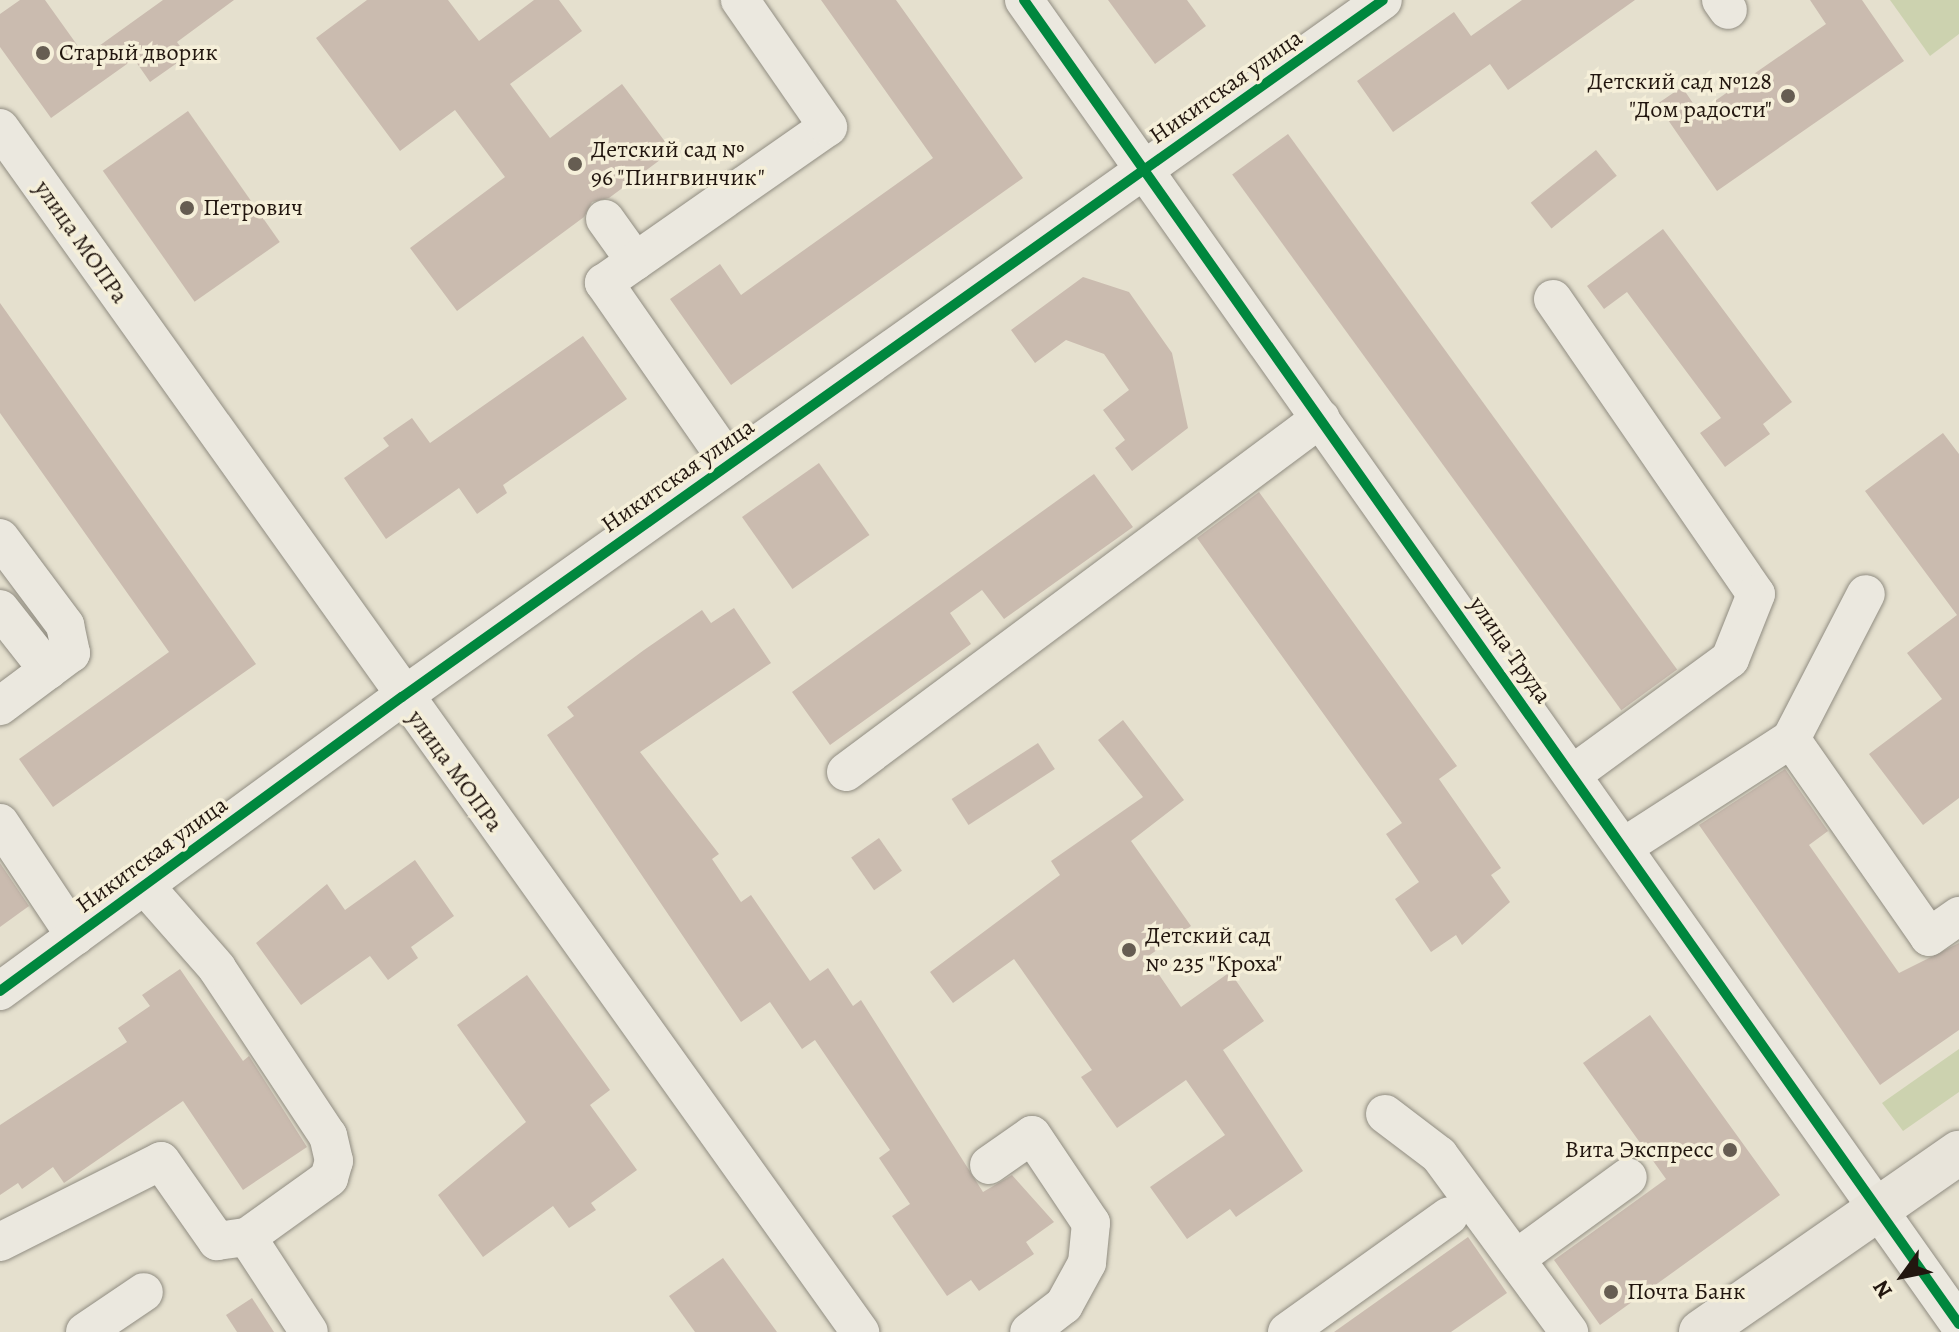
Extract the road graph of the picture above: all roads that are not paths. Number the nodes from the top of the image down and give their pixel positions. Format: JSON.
{"nodes":[{"id":1,"x":740,"y":0,"type":"edge"},
{"id":2,"x":1024,"y":0,"type":"edge"},
{"id":3,"x":1383,"y":0,"type":"edge"},
{"id":4,"x":0,"y":128,"type":"edge"},
{"id":5,"x":1145,"y":169,"type":"junction"},
{"id":6,"x":605,"y":219,"type":"dead end"},
{"id":7,"x":635,"y":261,"type":"junction"},
{"id":8,"x":1553,"y":299,"type":"dead end"},
{"id":9,"x":1321,"y":418,"type":"junction"},
{"id":10,"x":730,"y":464,"type":"junction"},
{"id":11,"x":0,"y":538,"type":"edge"},
{"id":12,"x":1866,"y":594,"type":"dead end"},
{"id":13,"x":0,"y":609,"type":"edge"},
{"id":14,"x":48,"y":670,"type":"junction"},
{"id":15,"x":402,"y":697,"type":"junction"},
{"id":16,"x":0,"y":706,"type":"edge"},
{"id":17,"x":1791,"y":739,"type":"junction"},
{"id":18,"x":846,"y":772,"type":"dead end"},
{"id":19,"x":1573,"y":774,"type":"junction"},
{"id":20,"x":0,"y":823,"type":"edge"},
{"id":21,"x":1625,"y":846,"type":"junction"},
{"id":22,"x":144,"y":885,"type":"junction"},
{"id":23,"x":1959,"y":916,"type":"edge"},
{"id":24,"x":75,"y":936,"type":"junction"},
{"id":25,"x":0,"y":991,"type":"edge"},
{"id":26,"x":1385,"y":1114,"type":"dead end"},
{"id":27,"x":1959,"y":1153,"type":"edge"},
{"id":28,"x":989,"y":1165,"type":"dead end"},
{"id":29,"x":1628,"y":1177,"type":"dead end"},
{"id":30,"x":1878,"y":1209,"type":"junction"},
{"id":31,"x":1449,"y":1216,"type":"dead end"},
{"id":32,"x":247,"y":1237,"type":"junction"},
{"id":33,"x":0,"y":1242,"type":"edge"},
{"id":34,"x":1517,"y":1258,"type":"junction"},
{"id":35,"x":144,"y":1292,"type":"dead end"},
{"id":36,"x":1959,"y":1324,"type":"edge"},
{"id":37,"x":85,"y":1332,"type":"edge"},
{"id":38,"x":309,"y":1332,"type":"edge"},
{"id":39,"x":860,"y":1332,"type":"edge"},
{"id":40,"x":1029,"y":1332,"type":"edge"},
{"id":41,"x":1287,"y":1332,"type":"edge"},
{"id":42,"x":1569,"y":1332,"type":"edge"},
{"id":43,"x":1701,"y":1332,"type":"edge"}],
"edges":[{"from":1,"to":7,"type":"street"},
{"from":2,"to":5,"type":"street","name":"улица Труда"},
{"from":3,"to":5,"type":"street","name":"Никитская улица"},
{"from":4,"to":15,"type":"street","name":"улица МОПРа"},
{"from":5,"to":9,"type":"street","name":"улица Труда"},
{"from":5,"to":10,"type":"street","name":"Никитская улица"},
{"from":6,"to":7,"type":"street"},
{"from":7,"to":10,"type":"street"},
{"from":8,"to":19,"type":"street"},
{"from":9,"to":18,"type":"street"},
{"from":9,"to":19,"type":"street","name":"улица Труда"},
{"from":10,"to":15,"type":"street","name":"Никитская улица"},
{"from":11,"to":14,"type":"street"},
{"from":12,"to":17,"type":"street"},
{"from":13,"to":14,"type":"street"},
{"from":14,"to":16,"type":"street"},
{"from":15,"to":22,"type":"street","name":"Никитская улица"},
{"from":15,"to":39,"type":"street","name":"улица МОПРа"},
{"from":17,"to":21,"type":"street"},
{"from":17,"to":23,"type":"street"},
{"from":19,"to":21,"type":"street","name":"улица Труда"},
{"from":20,"to":24,"type":"street"},
{"from":21,"to":30,"type":"street","name":"улица Труда"},
{"from":22,"to":24,"type":"street","name":"Никитская улица"},
{"from":22,"to":32,"type":"street"},
{"from":24,"to":25,"type":"street","name":"Никитская улица"},
{"from":26,"to":34,"type":"street"},
{"from":27,"to":30,"type":"main road"},
{"from":28,"to":40,"type":"street"},
{"from":29,"to":34,"type":"street"},
{"from":30,"to":36,"type":"street","name":"улица Труда"},
{"from":30,"to":43,"type":"main road"},
{"from":31,"to":41,"type":"street"},
{"from":32,"to":33,"type":"street"},
{"from":32,"to":38,"type":"street"},
{"from":34,"to":42,"type":"street"},
{"from":35,"to":37,"type":"street"}]}
